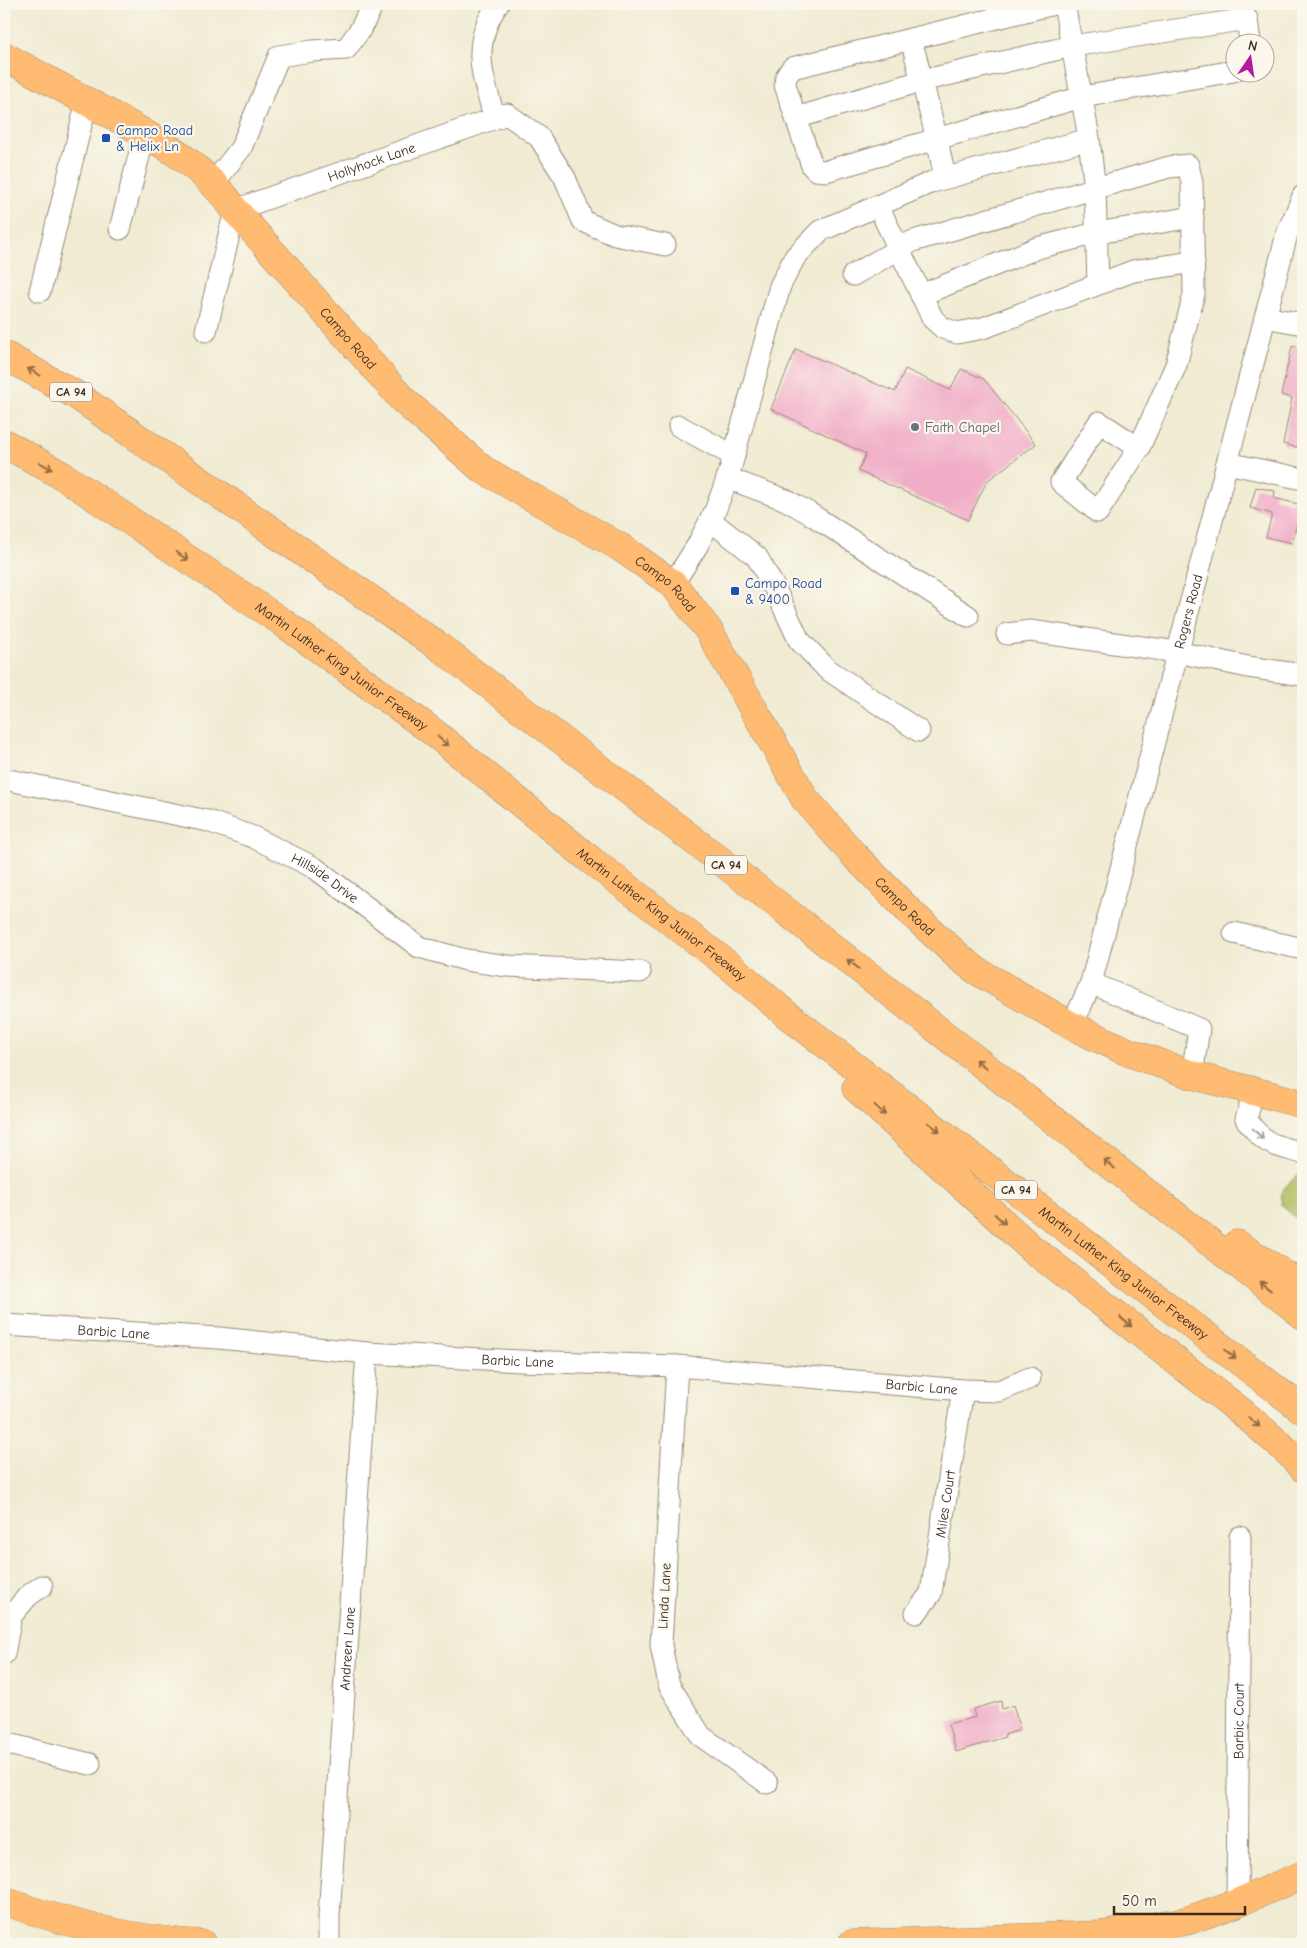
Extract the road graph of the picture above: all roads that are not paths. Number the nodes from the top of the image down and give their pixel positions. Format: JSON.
{"nodes":[{"id":1,"x":373,"y":4,"type":"edge"},
{"id":2,"x":498,"y":4,"type":"edge"},
{"id":3,"x":1054,"y":4,"type":"edge"},
{"id":4,"x":1064,"y":4,"type":"edge"},
{"id":5,"x":1246,"y":12,"type":"edge"},
{"id":6,"x":1249,"y":32,"type":"edge"},
{"id":7,"x":910,"y":39,"type":"junction"},
{"id":8,"x":1072,"y":46,"type":"junction"},
{"id":9,"x":4,"y":56,"type":"edge"},
{"id":10,"x":1224,"y":73,"type":"edge"},
{"id":11,"x":921,"y":80,"type":"junction"},
{"id":12,"x":1082,"y":97,"type":"junction"},
{"id":13,"x":87,"y":101,"type":"junction"},
{"id":14,"x":501,"y":116,"type":"junction"},
{"id":15,"x":796,"y":118,"type":"junction"},
{"id":16,"x":145,"y":133,"type":"junction"},
{"id":17,"x":937,"y":139,"type":"junction"},
{"id":18,"x":1089,"y":139,"type":"junction"},
{"id":19,"x":945,"y":178,"type":"junction"},
{"id":20,"x":213,"y":184,"type":"junction"},
{"id":21,"x":1095,"y":188,"type":"junction"},
{"id":22,"x":1303,"y":196,"type":"edge"},
{"id":23,"x":878,"y":206,"type":"junction"},
{"id":24,"x":235,"y":210,"type":"junction"},
{"id":25,"x":1193,"y":218,"type":"junction"},
{"id":26,"x":120,"y":229,"type":"dead end"},
{"id":27,"x":1097,"y":232,"type":"junction"},
{"id":28,"x":665,"y":245,"type":"dead end"},
{"id":29,"x":899,"y":250,"type":"junction"},
{"id":30,"x":1194,"y":262,"type":"junction"},
{"id":31,"x":853,"y":275,"type":"dead end"},
{"id":32,"x":1098,"y":284,"type":"junction"},
{"id":33,"x":40,"y":291,"type":"dead end"},
{"id":34,"x":921,"y":295,"type":"junction"},
{"id":35,"x":1265,"y":317,"type":"junction"},
{"id":36,"x":1303,"y":324,"type":"edge"},
{"id":37,"x":206,"y":331,"type":"dead end"},
{"id":38,"x":4,"y":355,"type":"edge"},
{"id":39,"x":679,"y":426,"type":"dead end"},
{"id":40,"x":4,"y":443,"type":"edge"},
{"id":41,"x":1139,"y":448,"type":"dead end"},
{"id":42,"x":734,"y":456,"type":"junction"},
{"id":43,"x":1227,"y":463,"type":"junction"},
{"id":44,"x":727,"y":478,"type":"junction"},
{"id":45,"x":1303,"y":478,"type":"edge"},
{"id":46,"x":710,"y":520,"type":"junction"},
{"id":47,"x":673,"y":584,"type":"junction"},
{"id":48,"x":968,"y":616,"type":"dead end"},
{"id":49,"x":1007,"y":634,"type":"dead end"},
{"id":50,"x":1178,"y":652,"type":"junction"},
{"id":51,"x":1303,"y":675,"type":"edge"},
{"id":52,"x":919,"y":732,"type":"dead end"},
{"id":53,"x":4,"y":779,"type":"edge"},
{"id":54,"x":1234,"y":933,"type":"dead end"},
{"id":55,"x":1303,"y":949,"type":"edge"},
{"id":56,"x":731,"y":968,"type":"junction"},
{"id":57,"x":640,"y":972,"type":"dead end"},
{"id":58,"x":1091,"y":983,"type":"junction"},
{"id":59,"x":1072,"y":1026,"type":"junction"},
{"id":60,"x":1192,"y":1074,"type":"junction"},
{"id":61,"x":1254,"y":1091,"type":"junction"},
{"id":62,"x":1303,"y":1104,"type":"edge"},
{"id":63,"x":1303,"y":1153,"type":"edge"},
{"id":64,"x":1131,"y":1181,"type":"junction"},
{"id":65,"x":1303,"y":1286,"type":"edge"},
{"id":66,"x":1303,"y":1316,"type":"edge"},
{"id":67,"x":4,"y":1325,"type":"edge"},
{"id":68,"x":367,"y":1353,"type":"junction"},
{"id":69,"x":677,"y":1366,"type":"junction"},
{"id":70,"x":1030,"y":1378,"type":"dead end"},
{"id":71,"x":963,"y":1390,"type":"junction"},
{"id":72,"x":1303,"y":1410,"type":"edge"},
{"id":73,"x":1303,"y":1468,"type":"edge"},
{"id":74,"x":1240,"y":1537,"type":"dead end"},
{"id":75,"x":42,"y":1586,"type":"dead end"},
{"id":76,"x":916,"y":1613,"type":"dead end"},
{"id":77,"x":4,"y":1654,"type":"edge"},
{"id":78,"x":4,"y":1743,"type":"edge"},
{"id":79,"x":90,"y":1764,"type":"dead end"},
{"id":80,"x":767,"y":1783,"type":"dead end"},
{"id":81,"x":1303,"y":1875,"type":"edge"},
{"id":82,"x":4,"y":1901,"type":"edge"},
{"id":83,"x":1238,"y":1904,"type":"junction"},
{"id":84,"x":202,"y":1944,"type":"edge"},
{"id":85,"x":330,"y":1944,"type":"edge"},
{"id":86,"x":852,"y":1944,"type":"edge"}],
"edges":[{"from":1,"to":20,"type":"street"},
{"from":2,"to":14,"type":"street"},
{"from":3,"to":7,"type":"street"},
{"from":4,"to":8,"type":"street"},
{"from":5,"to":6,"type":"street"},
{"from":5,"to":8,"type":"street"},
{"from":7,"to":11,"type":"street"},
{"from":7,"to":15,"type":"street"},
{"from":8,"to":11,"type":"street"},
{"from":8,"to":12,"type":"street"},
{"from":9,"to":13,"type":"main road","name":"Campo Road"},
{"from":10,"to":12,"type":"street"},
{"from":11,"to":15,"type":"street"},
{"from":11,"to":17,"type":"street"},
{"from":12,"to":17,"type":"street"},
{"from":12,"to":18,"type":"street"},
{"from":13,"to":16,"type":"main road","name":"Campo Road"},
{"from":13,"to":33,"type":"street"},
{"from":14,"to":24,"type":"street","name":"Hollyhock Lane"},
{"from":14,"to":28,"type":"street"},
{"from":15,"to":17,"type":"street"},
{"from":16,"to":20,"type":"main road","name":"Campo Road"},
{"from":16,"to":26,"type":"street"},
{"from":17,"to":19,"type":"street"},
{"from":18,"to":19,"type":"street"},
{"from":18,"to":21,"type":"street"},
{"from":19,"to":23,"type":"street"},
{"from":20,"to":24,"type":"main road","name":"Campo Road"},
{"from":21,"to":25,"type":"street"},
{"from":21,"to":27,"type":"street"},
{"from":21,"to":29,"type":"street"},
{"from":22,"to":35,"type":"street","name":"Rogers Road"},
{"from":23,"to":29,"type":"street"},
{"from":23,"to":42,"type":"street"},
{"from":24,"to":37,"type":"street"},
{"from":24,"to":47,"type":"main road","name":"Campo Road"},
{"from":25,"to":27,"type":"street"},
{"from":25,"to":30,"type":"street"},
{"from":27,"to":32,"type":"street"},
{"from":27,"to":34,"type":"street"},
{"from":29,"to":31,"type":"street"},
{"from":29,"to":34,"type":"street"},
{"from":30,"to":32,"type":"street"},
{"from":30,"to":41,"type":"street"},
{"from":32,"to":34,"type":"street"},
{"from":35,"to":36,"type":"street"},
{"from":35,"to":43,"type":"street","name":"Rogers Road"},
{"from":64,"to":38,"type":"main road","number":"CA 94","one_way":true},
{"from":39,"to":42,"type":"street"},
{"from":40,"to":56,"type":"main road","name":"Martin Luther King Junior Freeway","number":"CA 94","one_way":true},
{"from":42,"to":44,"type":"street"},
{"from":43,"to":45,"type":"street"},
{"from":43,"to":50,"type":"street","name":"Rogers Road"},
{"from":44,"to":46,"type":"street"},
{"from":44,"to":48,"type":"street"},
{"from":46,"to":47,"type":"street"},
{"from":46,"to":52,"type":"street"},
{"from":47,"to":59,"type":"main road","name":"Campo Road"},
{"from":49,"to":50,"type":"street"},
{"from":50,"to":51,"type":"street"},
{"from":50,"to":58,"type":"street","name":"Rogers Road"},
{"from":53,"to":57,"type":"street","name":"Hillside Drive"},
{"from":54,"to":55,"type":"street"},
{"from":56,"to":72,"type":"main road","name":"Martin Luther King Junior Freeway","number":"CA 94","one_way":true},
{"from":56,"to":73,"type":"main road","one_way":true},
{"from":58,"to":59,"type":"street","name":"Rogers Road"},
{"from":58,"to":60,"type":"street"},
{"from":59,"to":60,"type":"main road","name":"Campo Road"},
{"from":60,"to":61,"type":"main road","name":"Campo Road"},
{"from":61,"to":62,"type":"main road","name":"Campo Road"},
{"from":61,"to":63,"type":"street","one_way":true},
{"from":64,"to":65,"type":"main road"},
{"from":66,"to":64,"type":"main road","number":"CA 94","one_way":true},
{"from":67,"to":68,"type":"street","name":"Barbic Lane"},
{"from":68,"to":69,"type":"street","name":"Barbic Lane"},
{"from":68,"to":85,"type":"street","name":"Andreen Lane"},
{"from":69,"to":71,"type":"street","name":"Barbic Lane"},
{"from":69,"to":80,"type":"street","name":"Linda Lane"},
{"from":70,"to":71,"type":"street","name":"Barbic Lane"},
{"from":71,"to":76,"type":"street","name":"Miles Court"},
{"from":74,"to":83,"type":"street","name":"Barbic Court"},
{"from":75,"to":77,"type":"street"},
{"from":78,"to":79,"type":"street"},
{"from":81,"to":83,"type":"main road"},
{"from":82,"to":84,"type":"main road"},
{"from":83,"to":86,"type":"main road"}]}
